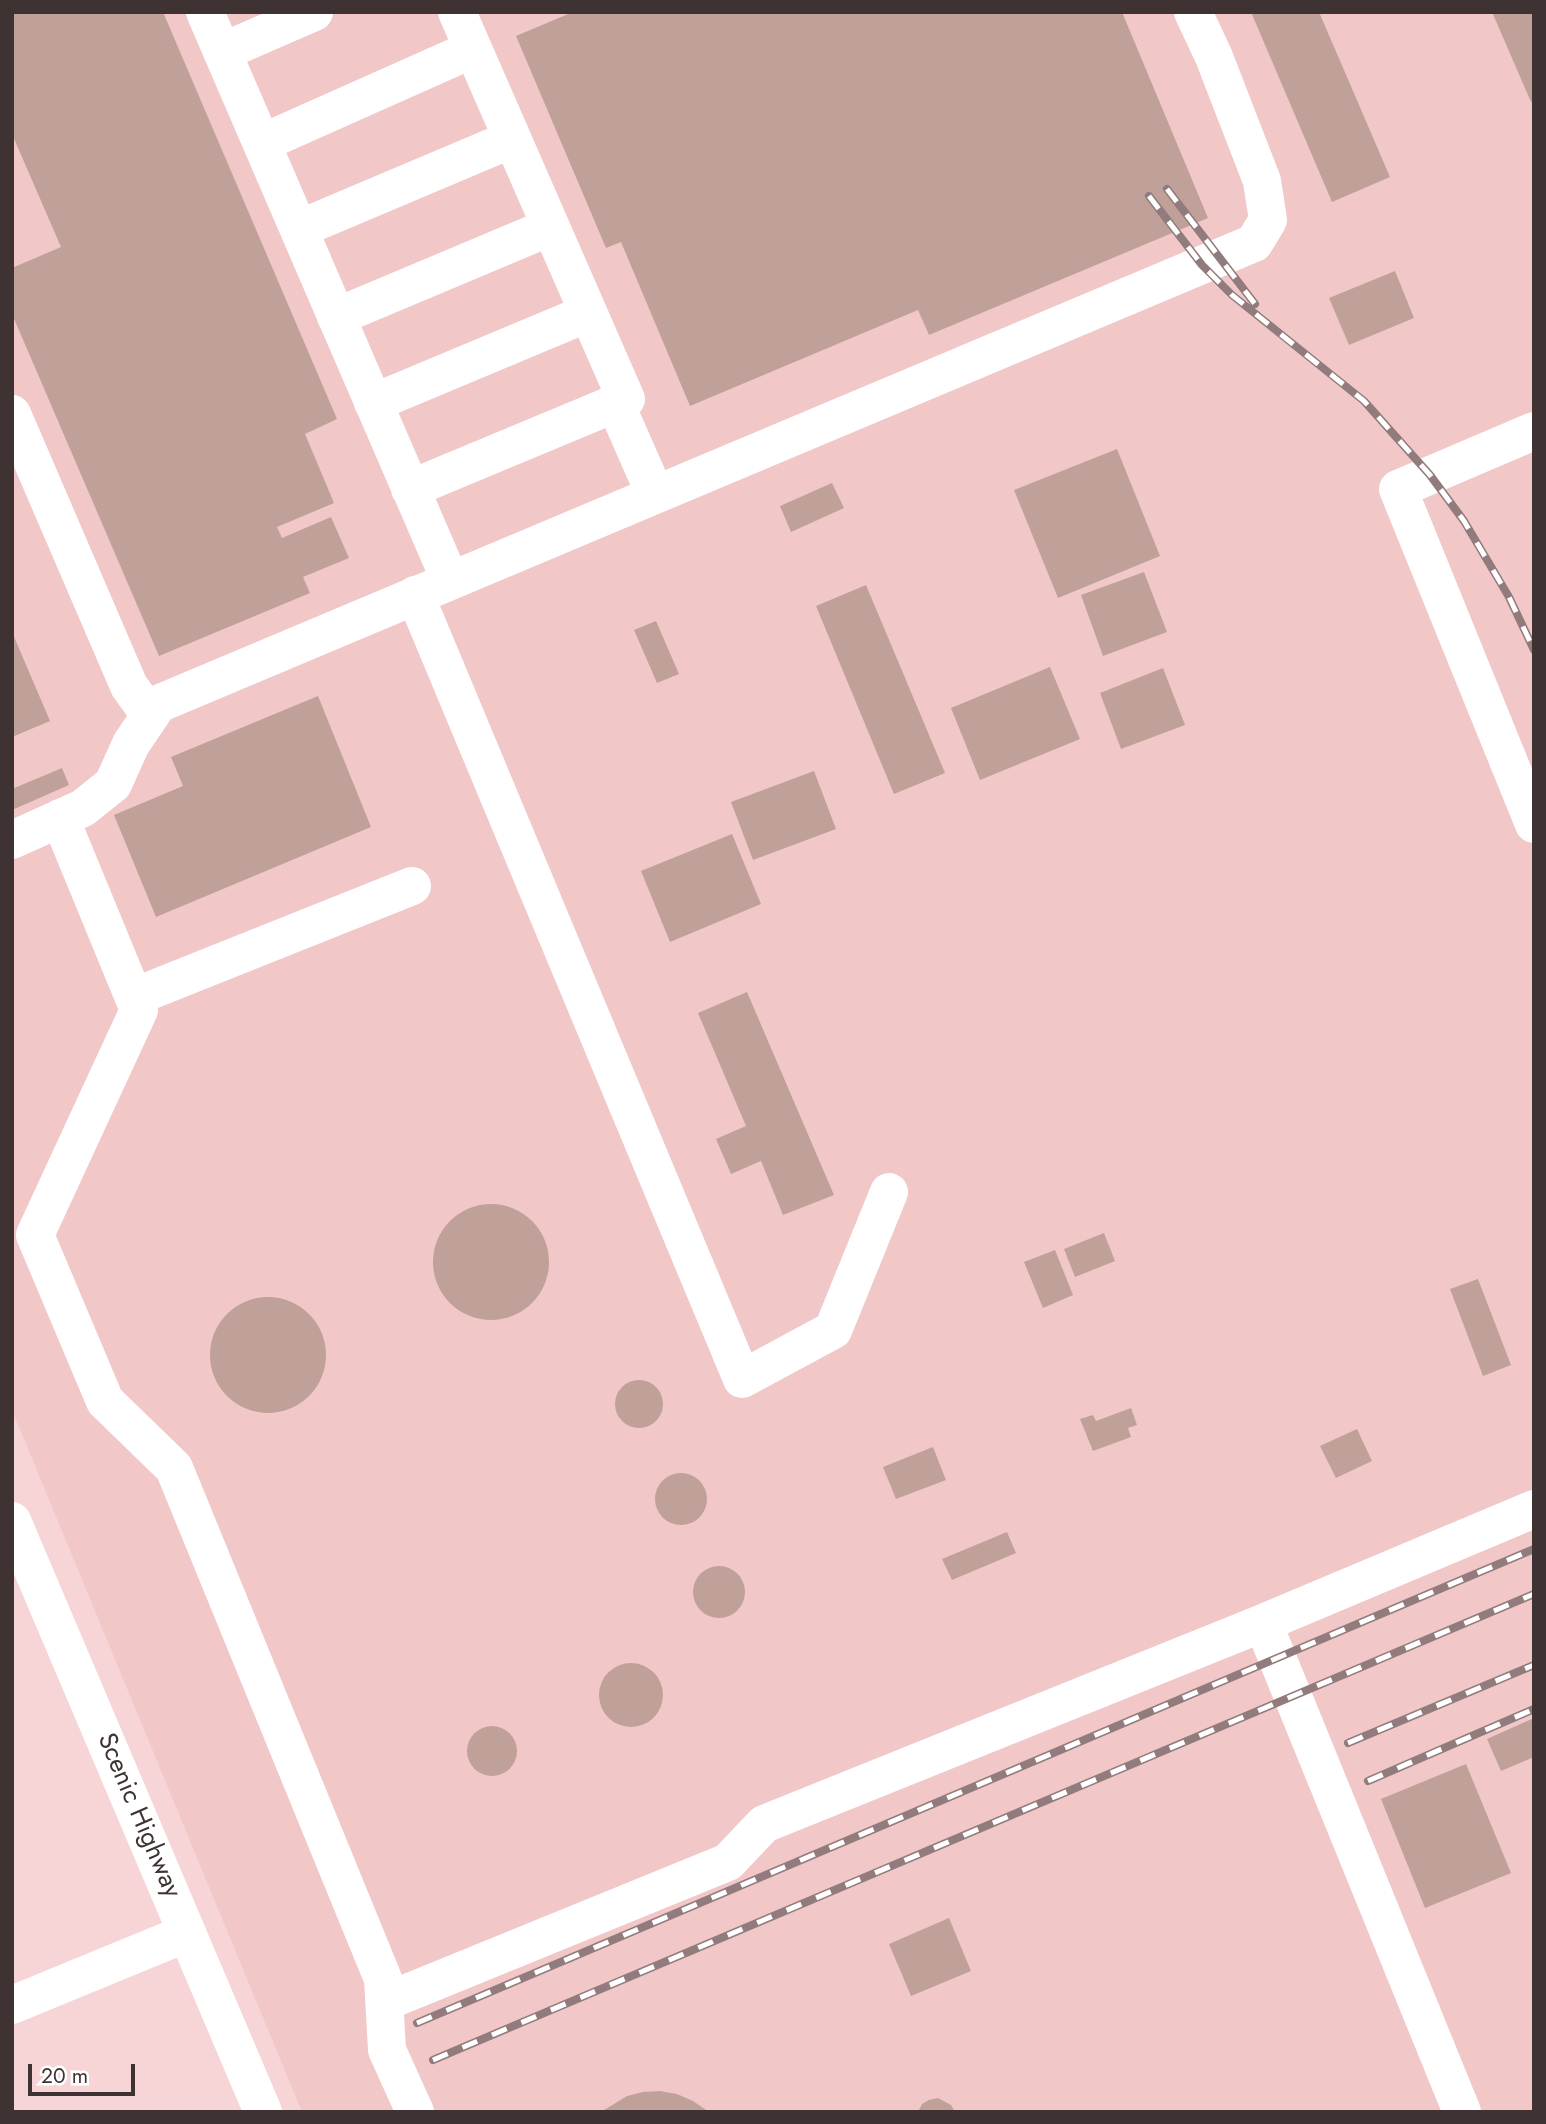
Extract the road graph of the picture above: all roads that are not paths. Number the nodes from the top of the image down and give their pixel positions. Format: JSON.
{"nodes":[{"id":1,"x":205,"y":12,"type":"edge"},
{"id":2,"x":314,"y":12,"type":"edge"},
{"id":3,"x":457,"y":12,"type":"edge"},
{"id":4,"x":1194,"y":12,"type":"edge"},
{"id":5,"x":473,"y":49,"type":"junction"},
{"id":6,"x":222,"y":52,"type":"junction"},
{"id":7,"x":512,"y":139,"type":"junction"},
{"id":8,"x":261,"y":143,"type":"junction"},
{"id":9,"x":550,"y":227,"type":"junction"},
{"id":10,"x":299,"y":229,"type":"junction"},
{"id":11,"x":588,"y":313,"type":"junction"},
{"id":12,"x":336,"y":317,"type":"junction"},
{"id":13,"x":373,"y":402,"type":"junction"},
{"id":14,"x":615,"y":403,"type":"junction"},
{"id":15,"x":12,"y":414,"type":"edge"},
{"id":16,"x":1534,"y":431,"type":"edge"},
{"id":17,"x":410,"y":489,"type":"junction"},
{"id":18,"x":655,"y":494,"type":"junction"},
{"id":19,"x":450,"y":580,"type":"junction"},
{"id":20,"x":415,"y":595,"type":"junction"},
{"id":21,"x":150,"y":715,"type":"junction"},
{"id":22,"x":60,"y":818,"type":"junction"},
{"id":23,"x":1534,"y":824,"type":"edge"},
{"id":24,"x":12,"y":840,"type":"edge"},
{"id":25,"x":412,"y":886,"type":"dead end"},
{"id":26,"x":134,"y":998,"type":"junction"},
{"id":27,"x":889,"y":1192,"type":"dead end"},
{"id":28,"x":1534,"y":1509,"type":"edge"},
{"id":29,"x":12,"y":1521,"type":"edge"},
{"id":30,"x":1263,"y":1623,"type":"junction"},
{"id":31,"x":187,"y":1933,"type":"junction"},
{"id":32,"x":385,"y":2002,"type":"junction"},
{"id":33,"x":12,"y":2006,"type":"edge"},
{"id":34,"x":263,"y":2112,"type":"edge"},
{"id":35,"x":415,"y":2112,"type":"edge"},
{"id":36,"x":1462,"y":2112,"type":"edge"}],
"edges":[{"from":1,"to":6,"type":"main road"},
{"from":2,"to":6,"type":"main road"},
{"from":3,"to":5,"type":"main road"},
{"from":4,"to":18,"type":"main road"},
{"from":5,"to":7,"type":"main road"},
{"from":5,"to":8,"type":"main road"},
{"from":6,"to":8,"type":"main road"},
{"from":7,"to":9,"type":"main road"},
{"from":7,"to":10,"type":"main road"},
{"from":8,"to":10,"type":"main road"},
{"from":9,"to":11,"type":"main road"},
{"from":9,"to":12,"type":"main road"},
{"from":10,"to":12,"type":"main road"},
{"from":11,"to":13,"type":"main road"},
{"from":11,"to":14,"type":"main road"},
{"from":12,"to":13,"type":"main road"},
{"from":13,"to":17,"type":"main road"},
{"from":14,"to":17,"type":"main road"},
{"from":14,"to":18,"type":"main road"},
{"from":15,"to":21,"type":"main road"},
{"from":16,"to":23,"type":"main road"},
{"from":17,"to":19,"type":"main road"},
{"from":18,"to":19,"type":"main road"},
{"from":19,"to":20,"type":"main road"},
{"from":20,"to":21,"type":"main road"},
{"from":20,"to":27,"type":"main road"},
{"from":21,"to":22,"type":"main road"},
{"from":22,"to":24,"type":"main road"},
{"from":22,"to":26,"type":"main road"},
{"from":25,"to":26,"type":"main road"},
{"from":26,"to":32,"type":"main road"},
{"from":28,"to":30,"type":"main road"},
{"from":29,"to":31,"type":"main road","name":"Scenic Highway"},
{"from":30,"to":32,"type":"main road"},
{"from":30,"to":36,"type":"main road"},
{"from":31,"to":33,"type":"main road"},
{"from":31,"to":34,"type":"main road","name":"Scenic Highway"},
{"from":32,"to":35,"type":"main road"}]}
